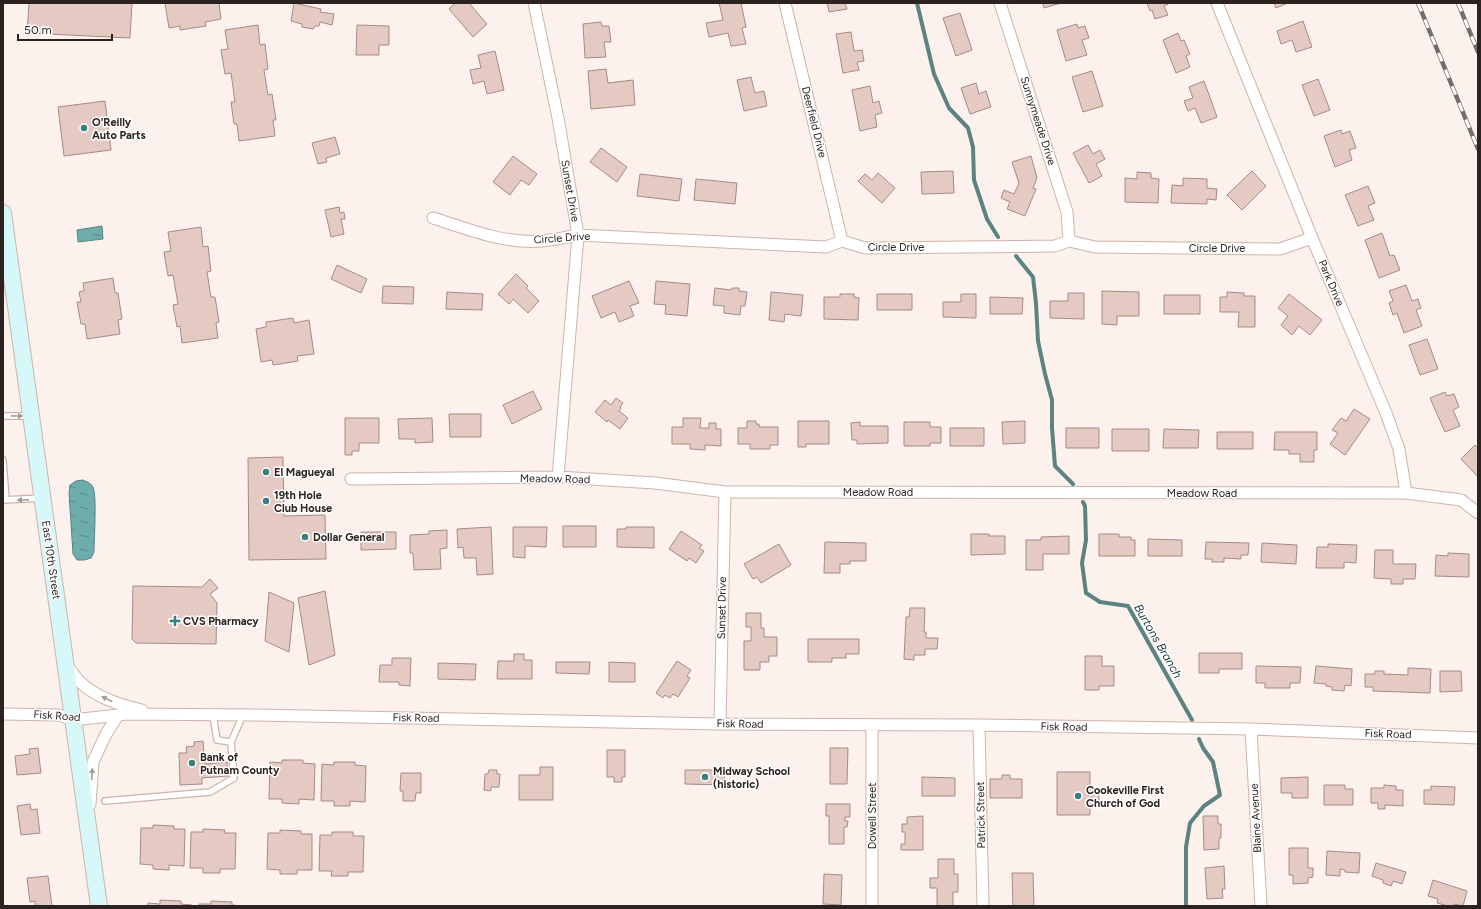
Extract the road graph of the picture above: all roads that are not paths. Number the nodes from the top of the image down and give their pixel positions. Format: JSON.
{"nodes":[{"id":1,"x":534,"y":3,"type":"edge"},
{"id":2,"x":785,"y":3,"type":"edge"},
{"id":3,"x":1000,"y":3,"type":"edge"},
{"id":4,"x":1217,"y":3,"type":"edge"},
{"id":5,"x":3,"y":213,"type":"edge"},
{"id":6,"x":433,"y":218,"type":"dead end"},
{"id":7,"x":578,"y":235,"type":"junction"},
{"id":8,"x":1312,"y":238,"type":"junction"},
{"id":9,"x":842,"y":241,"type":"junction"},
{"id":10,"x":1069,"y":241,"type":"junction"},
{"id":11,"x":5,"y":245,"type":"edge"},
{"id":12,"x":3,"y":416,"type":"edge"},
{"id":13,"x":31,"y":416,"type":"junction"},
{"id":14,"x":3,"y":460,"type":"edge"},
{"id":15,"x":558,"y":477,"type":"junction"},
{"id":16,"x":352,"y":479,"type":"dead end"},
{"id":17,"x":724,"y":492,"type":"junction"},
{"id":18,"x":1406,"y":493,"type":"junction"},
{"id":19,"x":42,"y":498,"type":"junction"},
{"id":20,"x":5,"y":500,"type":"edge"},
{"id":21,"x":1478,"y":513,"type":"edge"},
{"id":22,"x":65,"y":663,"type":"junction"},
{"id":23,"x":3,"y":714,"type":"edge"},
{"id":24,"x":158,"y":714,"type":"junction"},
{"id":25,"x":118,"y":715,"type":"junction"},
{"id":26,"x":213,"y":715,"type":"junction"},
{"id":27,"x":243,"y":715,"type":"junction"},
{"id":28,"x":73,"y":720,"type":"junction"},
{"id":29,"x":720,"y":724,"type":"junction"},
{"id":30,"x":872,"y":725,"type":"junction"},
{"id":31,"x":979,"y":725,"type":"junction"},
{"id":32,"x":1251,"y":729,"type":"junction"},
{"id":33,"x":1478,"y":738,"type":"edge"},
{"id":34,"x":231,"y":742,"type":"junction"},
{"id":35,"x":105,"y":801,"type":"dead end"},
{"id":36,"x":88,"y":827,"type":"junction"},
{"id":37,"x":99,"y":906,"type":"edge"},
{"id":38,"x":872,"y":906,"type":"edge"},
{"id":39,"x":983,"y":906,"type":"edge"},
{"id":40,"x":1261,"y":906,"type":"edge"}],
"edges":[{"from":1,"to":7,"type":"street","name":"Sunset Drive"},
{"from":2,"to":9,"type":"street","name":"Deerfield Drive"},
{"from":3,"to":10,"type":"street","name":"Sunnymeade Drive"},
{"from":4,"to":8,"type":"street","name":"Park Drive"},
{"from":5,"to":11,"type":"main road","name":"East 10th Street"},
{"from":6,"to":7,"type":"street","name":"Circle Drive"},
{"from":7,"to":9,"type":"street","name":"Circle Drive"},
{"from":7,"to":15,"type":"street","name":"Sunset Drive"},
{"from":8,"to":10,"type":"street","name":"Circle Drive"},
{"from":8,"to":18,"type":"street","name":"Park Drive"},
{"from":9,"to":10,"type":"street","name":"Circle Drive"},
{"from":11,"to":13,"type":"main road","name":"East 10th Street"},
{"from":12,"to":13,"type":"lane","one_way":true},
{"from":13,"to":19,"type":"main road","name":"East 10th Street"},
{"from":14,"to":20,"type":"lane"},
{"from":15,"to":16,"type":"street","name":"Meadow Road"},
{"from":15,"to":17,"type":"street","name":"Meadow Road"},
{"from":17,"to":18,"type":"street","name":"Meadow Road"},
{"from":17,"to":29,"type":"street","name":"Sunset Drive"},
{"from":18,"to":21,"type":"street"},
{"from":19,"to":20,"type":"lane","one_way":true},
{"from":19,"to":22,"type":"main road","name":"East 10th Street"},
{"from":24,"to":22,"type":"street","one_way":true},
{"from":22,"to":28,"type":"main road","name":"East 10th Street"},
{"from":23,"to":28,"type":"street","name":"Fisk Road"},
{"from":24,"to":25,"type":"street","name":"Fisk Road"},
{"from":24,"to":26,"type":"street","name":"Fisk Road"},
{"from":25,"to":28,"type":"street","name":"Fisk Road"},
{"from":36,"to":25,"type":"street","one_way":true},
{"from":26,"to":27,"type":"street","name":"Fisk Road"},
{"from":26,"to":34,"type":"lane"},
{"from":27,"to":29,"type":"street","name":"Fisk Road"},
{"from":27,"to":34,"type":"lane"},
{"from":28,"to":36,"type":"main road","name":"East 10th Street"},
{"from":29,"to":30,"type":"street","name":"Fisk Road"},
{"from":30,"to":31,"type":"street","name":"Fisk Road"},
{"from":30,"to":38,"type":"street","name":"Dowell Street"},
{"from":31,"to":32,"type":"street","name":"Fisk Road"},
{"from":31,"to":39,"type":"street","name":"Patrick Street"},
{"from":32,"to":33,"type":"street","name":"Fisk Road"},
{"from":32,"to":40,"type":"street","name":"Blaine Avenue"},
{"from":34,"to":35,"type":"lane"},
{"from":36,"to":37,"type":"main road","name":"East 10th Street"}]}
